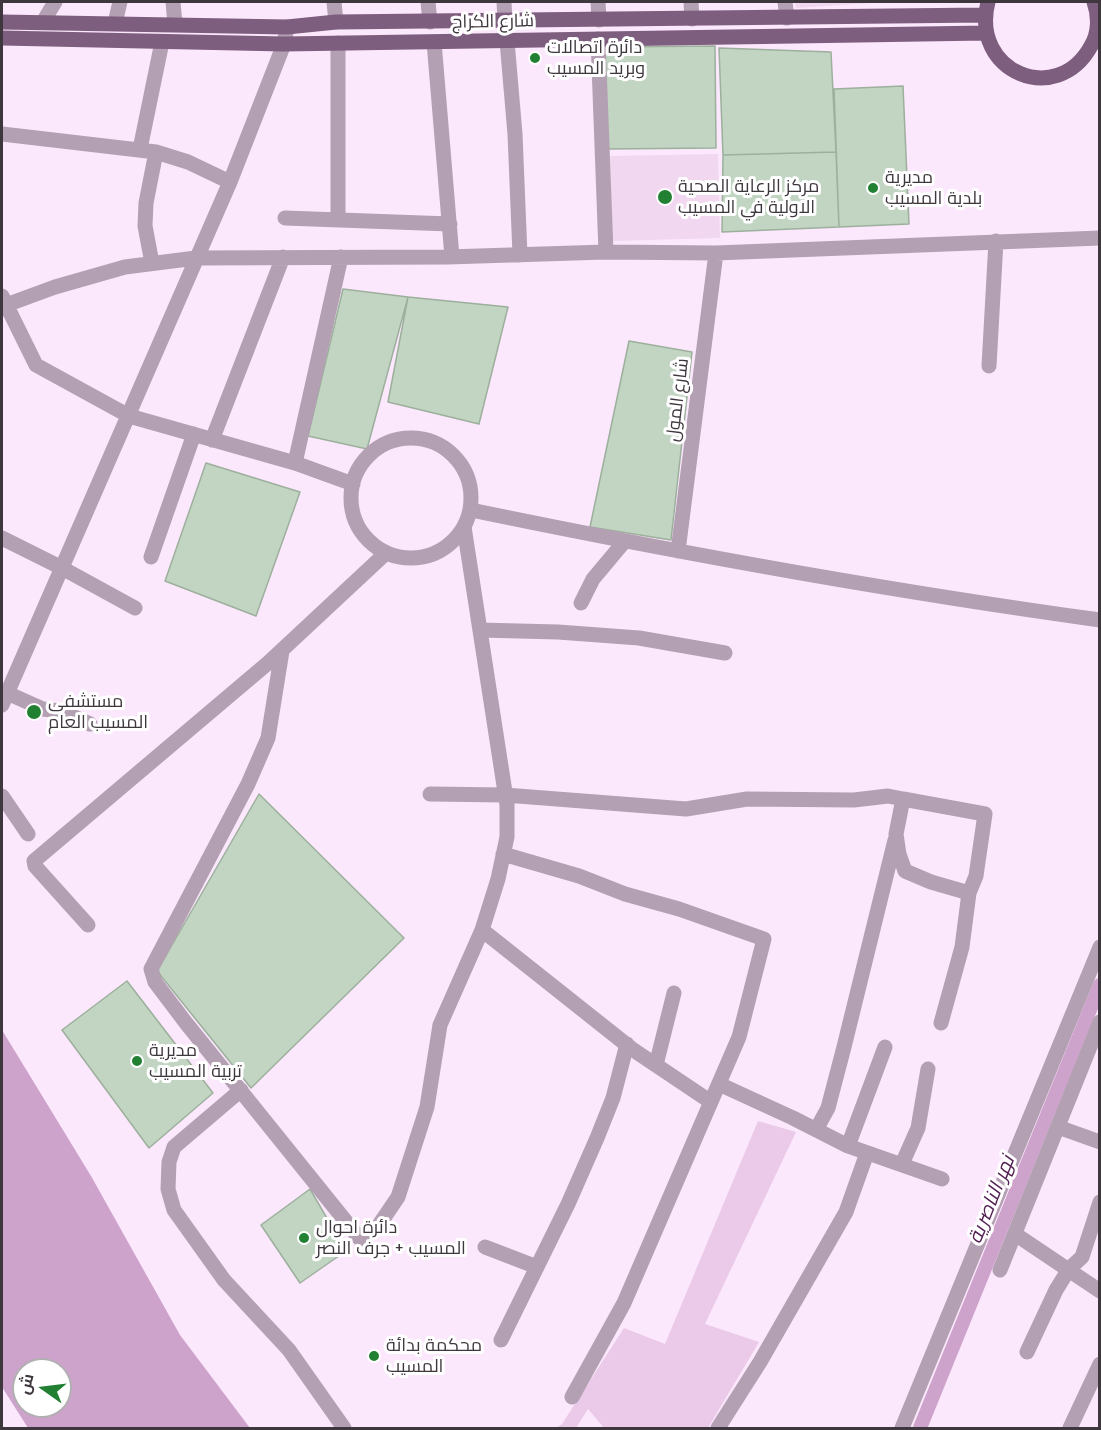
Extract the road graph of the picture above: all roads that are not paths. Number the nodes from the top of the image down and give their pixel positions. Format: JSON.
{"nodes":[{"id":1,"x":55,"y":2,"type":"edge"},
{"id":2,"x":120,"y":2,"type":"edge"},
{"id":3,"x":174,"y":2,"type":"edge"},
{"id":4,"x":334,"y":2,"type":"edge"},
{"id":5,"x":428,"y":2,"type":"edge"},
{"id":6,"x":504,"y":2,"type":"edge"},
{"id":7,"x":598,"y":2,"type":"edge"},
{"id":8,"x":691,"y":2,"type":"edge"},
{"id":9,"x":785,"y":2,"type":"edge"},
{"id":10,"x":1094,"y":2,"type":"edge"},
{"id":11,"x":986,"y":8,"type":"edge"},
{"id":12,"x":787,"y":18,"type":"junction"},
{"id":13,"x":692,"y":19,"type":"junction"},
{"id":14,"x":600,"y":21,"type":"junction"},
{"id":15,"x":2,"y":22,"type":"edge"},
{"id":16,"x":43,"y":22,"type":"junction"},
{"id":17,"x":336,"y":22,"type":"junction"},
{"id":18,"x":429,"y":22,"type":"junction"},
{"id":19,"x":505,"y":22,"type":"junction"},
{"id":20,"x":115,"y":23,"type":"junction"},
{"id":21,"x":175,"y":24,"type":"junction"},
{"id":22,"x":287,"y":27,"type":"junction"},
{"id":23,"x":986,"y":33,"type":"junction"},
{"id":24,"x":2,"y":38,"type":"edge"},
{"id":25,"x":598,"y":39,"type":"junction"},
{"id":26,"x":507,"y":41,"type":"junction"},
{"id":27,"x":162,"y":42,"type":"junction"},
{"id":28,"x":434,"y":42,"type":"junction"},
{"id":29,"x":338,"y":43,"type":"junction"},
{"id":30,"x":284,"y":44,"type":"junction"},
{"id":31,"x":2,"y":134,"type":"edge"},
{"id":32,"x":140,"y":149,"type":"junction"},
{"id":33,"x":156,"y":152,"type":"junction"},
{"id":34,"x":230,"y":182,"type":"junction"},
{"id":35,"x":285,"y":218,"type":"dead end"},
{"id":36,"x":338,"y":220,"type":"junction"},
{"id":37,"x":450,"y":224,"type":"junction"},
{"id":38,"x":1100,"y":238,"type":"edge"},
{"id":39,"x":996,"y":241,"type":"junction"},
{"id":40,"x":606,"y":252,"type":"junction"},
{"id":41,"x":716,"y":254,"type":"junction"},
{"id":42,"x":520,"y":255,"type":"junction"},
{"id":43,"x":282,"y":257,"type":"junction"},
{"id":44,"x":341,"y":257,"type":"junction"},
{"id":45,"x":452,"y":257,"type":"junction"},
{"id":46,"x":196,"y":258,"type":"junction"},
{"id":47,"x":152,"y":262,"type":"junction"},
{"id":48,"x":3,"y":303,"type":"edge"},
{"id":49,"x":989,"y":366,"type":"dead end"},
{"id":50,"x":129,"y":416,"type":"junction"},
{"id":51,"x":194,"y":434,"type":"junction"},
{"id":52,"x":212,"y":440,"type":"junction"},
{"id":53,"x":295,"y":463,"type":"junction"},
{"id":54,"x":352,"y":484,"type":"junction"},
{"id":55,"x":471,"y":510,"type":"junction"},
{"id":56,"x":464,"y":527,"type":"junction"},
{"id":57,"x":2,"y":538,"type":"edge"},
{"id":58,"x":624,"y":542,"type":"junction"},
{"id":59,"x":678,"y":551,"type":"junction"},
{"id":60,"x":386,"y":553,"type":"junction"},
{"id":61,"x":151,"y":557,"type":"dead end"},
{"id":62,"x":62,"y":568,"type":"junction"},
{"id":63,"x":581,"y":603,"type":"dead end"},
{"id":64,"x":135,"y":608,"type":"dead end"},
{"id":65,"x":1100,"y":620,"type":"edge"},
{"id":66,"x":480,"y":630,"type":"junction"},
{"id":67,"x":282,"y":651,"type":"junction"},
{"id":68,"x":724,"y":653,"type":"dead end"},
{"id":69,"x":4,"y":699,"type":"edge"},
{"id":70,"x":90,"y":724,"type":"dead end"},
{"id":71,"x":430,"y":794,"type":"dead end"},
{"id":72,"x":505,"y":795,"type":"junction"},
{"id":73,"x":2,"y":796,"type":"edge"},
{"id":74,"x":903,"y":799,"type":"junction"},
{"id":75,"x":28,"y":834,"type":"dead end"},
{"id":76,"x":896,"y":834,"type":"junction"},
{"id":77,"x":503,"y":854,"type":"junction"},
{"id":78,"x":969,"y":893,"type":"junction"},
{"id":79,"x":88,"y":925,"type":"dead end"},
{"id":80,"x":482,"y":930,"type":"junction"},
{"id":81,"x":1100,"y":947,"type":"edge"},
{"id":82,"x":674,"y":993,"type":"dead end"},
{"id":83,"x":1100,"y":1022,"type":"edge"},
{"id":84,"x":940,"y":1023,"type":"dead end"},
{"id":85,"x":627,"y":1044,"type":"junction"},
{"id":86,"x":885,"y":1047,"type":"dead end"},
{"id":87,"x":656,"y":1065,"type":"junction"},
{"id":88,"x":928,"y":1069,"type":"dead end"},
{"id":89,"x":719,"y":1084,"type":"junction"},
{"id":90,"x":241,"y":1090,"type":"junction"},
{"id":91,"x":711,"y":1102,"type":"junction"},
{"id":92,"x":1058,"y":1127,"type":"junction"},
{"id":93,"x":816,"y":1130,"type":"junction"},
{"id":94,"x":1100,"y":1142,"type":"edge"},
{"id":95,"x":848,"y":1146,"type":"junction"},
{"id":96,"x":867,"y":1153,"type":"junction"},
{"id":97,"x":902,"y":1164,"type":"junction"},
{"id":98,"x":942,"y":1179,"type":"dead end"},
{"id":99,"x":1100,"y":1202,"type":"edge"},
{"id":100,"x":1015,"y":1234,"type":"junction"},
{"id":101,"x":485,"y":1247,"type":"dead end"},
{"id":102,"x":537,"y":1267,"type":"junction"},
{"id":103,"x":1069,"y":1269,"type":"junction"},
{"id":104,"x":1000,"y":1270,"type":"dead end"},
{"id":105,"x":1100,"y":1291,"type":"edge"},
{"id":106,"x":501,"y":1340,"type":"dead end"},
{"id":107,"x":1027,"y":1352,"type":"dead end"},
{"id":108,"x":1100,"y":1364,"type":"edge"},
{"id":109,"x":572,"y":1397,"type":"dead end"},
{"id":110,"x":344,"y":1428,"type":"edge"},
{"id":111,"x":718,"y":1428,"type":"edge"},
{"id":112,"x":902,"y":1428,"type":"edge"},
{"id":113,"x":1070,"y":1428,"type":"edge"}],
"edges":[{"from":1,"to":16,"type":"street"},
{"from":2,"to":20,"type":"street"},
{"from":3,"to":21,"type":"street"},
{"from":4,"to":17,"type":"street"},
{"from":5,"to":18,"type":"street"},
{"from":6,"to":19,"type":"street"},
{"from":7,"to":14,"type":"street"},
{"from":8,"to":13,"type":"street"},
{"from":9,"to":12,"type":"street"},
{"from":10,"to":23,"type":"main road"},
{"from":11,"to":12,"type":"main road","name":"شارع الكراج"},
{"from":11,"to":23,"type":"main road"},
{"from":12,"to":13,"type":"main road","name":"شارع الكراج"},
{"from":13,"to":14,"type":"main road","name":"شارع الكراج"},
{"from":14,"to":19,"type":"main road","name":"شارع الكراج"},
{"from":15,"to":16,"type":"main road","name":"شارع الكراج"},
{"from":16,"to":20,"type":"main road","name":"شارع الكراج"},
{"from":17,"to":18,"type":"main road","name":"شارع الكراج"},
{"from":17,"to":22,"type":"main road","name":"شارع الكراج"},
{"from":18,"to":19,"type":"main road","name":"شارع الكراج"},
{"from":20,"to":21,"type":"main road","name":"شارع الكراج"},
{"from":21,"to":22,"type":"main road","name":"شارع الكراج"},
{"from":22,"to":30,"type":"street"},
{"from":23,"to":25,"type":"main road","name":"شارع الكراج"},
{"from":24,"to":27,"type":"main road","name":"شارع الكراج"},
{"from":25,"to":26,"type":"main road","name":"شارع الكراج"},
{"from":25,"to":40,"type":"street"},
{"from":26,"to":28,"type":"main road","name":"شارع الكراج"},
{"from":26,"to":42,"type":"street"},
{"from":27,"to":30,"type":"main road","name":"شارع الكراج"},
{"from":27,"to":32,"type":"street"},
{"from":28,"to":29,"type":"main road","name":"شارع الكراج"},
{"from":28,"to":37,"type":"street"},
{"from":29,"to":30,"type":"main road","name":"شارع الكراج"},
{"from":29,"to":36,"type":"street"},
{"from":30,"to":34,"type":"street"},
{"from":31,"to":32,"type":"street"},
{"from":32,"to":33,"type":"street"},
{"from":33,"to":34,"type":"street"},
{"from":33,"to":47,"type":"street"},
{"from":34,"to":46,"type":"street"},
{"from":35,"to":36,"type":"street"},
{"from":36,"to":37,"type":"street"},
{"from":37,"to":45,"type":"street"},
{"from":38,"to":39,"type":"street"},
{"from":39,"to":41,"type":"street"},
{"from":39,"to":49,"type":"street"},
{"from":40,"to":41,"type":"street"},
{"from":40,"to":42,"type":"street"},
{"from":41,"to":59,"type":"street","name":"شارع المول"},
{"from":42,"to":45,"type":"street"},
{"from":43,"to":44,"type":"street"},
{"from":43,"to":46,"type":"street"},
{"from":43,"to":52,"type":"street"},
{"from":44,"to":45,"type":"street"},
{"from":44,"to":53,"type":"street"},
{"from":46,"to":47,"type":"street"},
{"from":46,"to":50,"type":"street"},
{"from":47,"to":48,"type":"street"},
{"from":48,"to":50,"type":"street"},
{"from":50,"to":51,"type":"street"},
{"from":50,"to":62,"type":"street"},
{"from":51,"to":52,"type":"street"},
{"from":51,"to":61,"type":"street"},
{"from":52,"to":53,"type":"street"},
{"from":53,"to":54,"type":"street"},
{"from":54,"to":55,"type":"street"},
{"from":54,"to":60,"type":"street"},
{"from":55,"to":56,"type":"street"},
{"from":55,"to":58,"type":"street"},
{"from":56,"to":60,"type":"street"},
{"from":56,"to":66,"type":"street"},
{"from":57,"to":62,"type":"street"},
{"from":58,"to":59,"type":"street"},
{"from":58,"to":63,"type":"street"},
{"from":59,"to":65,"type":"street"},
{"from":60,"to":67,"type":"street"},
{"from":62,"to":64,"type":"street"},
{"from":62,"to":69,"type":"street"},
{"from":66,"to":68,"type":"street"},
{"from":66,"to":72,"type":"street"},
{"from":67,"to":79,"type":"street"},
{"from":67,"to":90,"type":"street"},
{"from":69,"to":70,"type":"street"},
{"from":71,"to":72,"type":"street"},
{"from":72,"to":74,"type":"street"},
{"from":72,"to":77,"type":"street"},
{"from":73,"to":75,"type":"street"},
{"from":74,"to":76,"type":"street"},
{"from":74,"to":78,"type":"street"},
{"from":76,"to":78,"type":"street"},
{"from":76,"to":93,"type":"street"},
{"from":77,"to":80,"type":"street"},
{"from":77,"to":89,"type":"street"},
{"from":78,"to":84,"type":"street"},
{"from":80,"to":85,"type":"street"},
{"from":80,"to":90,"type":"street"},
{"from":81,"to":112,"type":"street"},
{"from":82,"to":87,"type":"street"},
{"from":83,"to":92,"type":"street"},
{"from":85,"to":87,"type":"street"},
{"from":85,"to":102,"type":"street"},
{"from":86,"to":95,"type":"street"},
{"from":87,"to":91,"type":"street"},
{"from":88,"to":97,"type":"street"},
{"from":89,"to":91,"type":"street"},
{"from":89,"to":93,"type":"street"},
{"from":90,"to":110,"type":"street"},
{"from":91,"to":109,"type":"street"},
{"from":92,"to":94,"type":"street"},
{"from":92,"to":100,"type":"street"},
{"from":93,"to":95,"type":"street"},
{"from":95,"to":96,"type":"street"},
{"from":96,"to":97,"type":"street"},
{"from":96,"to":111,"type":"street"},
{"from":97,"to":98,"type":"street"},
{"from":99,"to":103,"type":"street"},
{"from":100,"to":103,"type":"street"},
{"from":100,"to":104,"type":"street"},
{"from":101,"to":102,"type":"street"},
{"from":102,"to":106,"type":"street"},
{"from":103,"to":105,"type":"street"},
{"from":103,"to":107,"type":"street"},
{"from":108,"to":113,"type":"street"}]}
